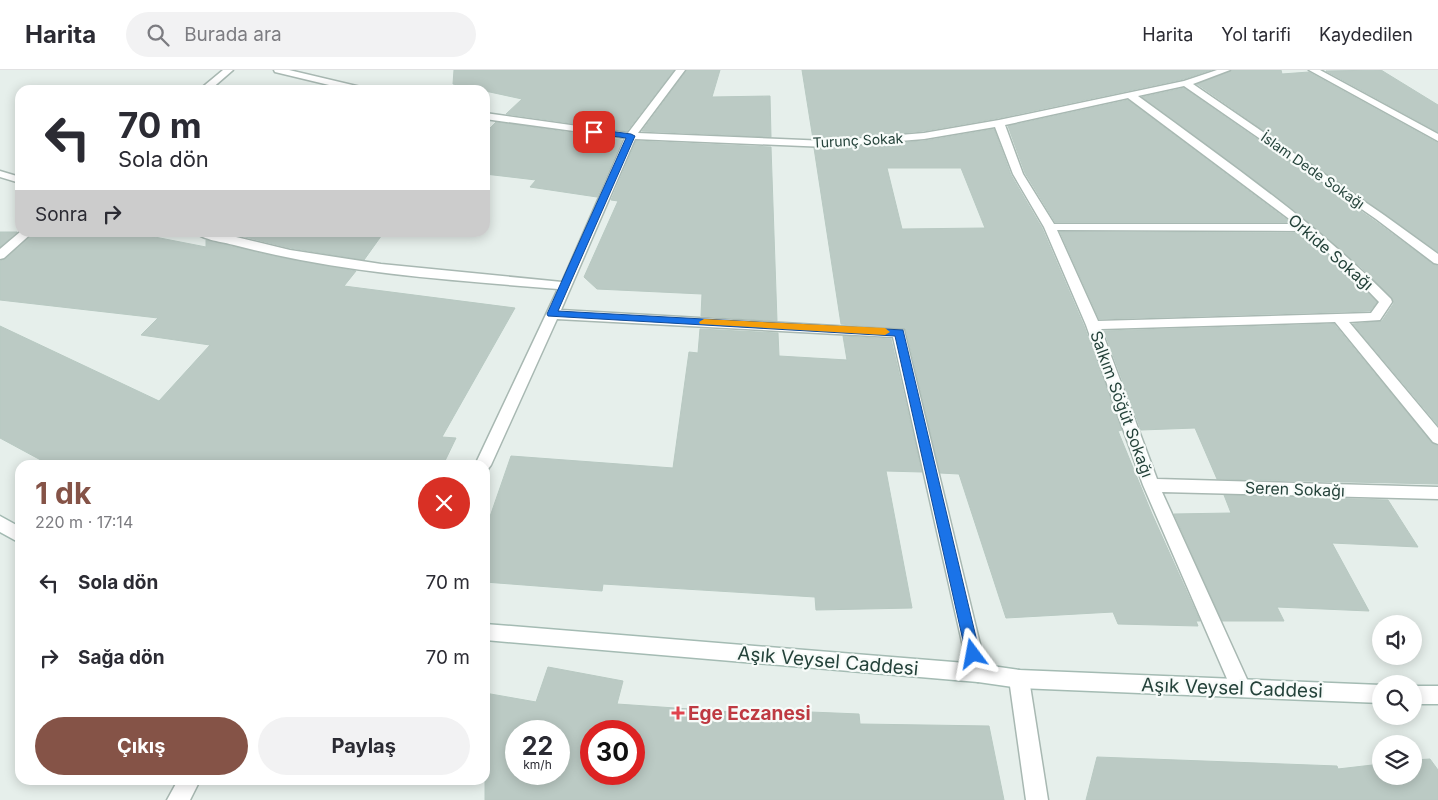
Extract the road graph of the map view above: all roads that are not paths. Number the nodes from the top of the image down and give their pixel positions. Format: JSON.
{"nodes":[{"id":1,"x":229,"y":70,"type":"edge"},
{"id":2,"x":278,"y":70,"type":"edge"},
{"id":3,"x":681,"y":70,"type":"edge"},
{"id":4,"x":1226,"y":70,"type":"edge"},
{"id":5,"x":1313,"y":70,"type":"edge"},
{"id":6,"x":1186,"y":83,"type":"junction"},
{"id":7,"x":210,"y":85,"type":"edge"},
{"id":8,"x":341,"y":85,"type":"edge"},
{"id":9,"x":1130,"y":95,"type":"junction"},
{"id":10,"x":490,"y":117,"type":"edge"},
{"id":11,"x":999,"y":123,"type":"junction"},
{"id":12,"x":631,"y":136,"type":"junction"},
{"id":13,"x":1438,"y":138,"type":"edge"},
{"id":14,"x":0,"y":174,"type":"edge"},
{"id":15,"x":15,"y":178,"type":"edge"},
{"id":16,"x":1050,"y":227,"type":"junction"},
{"id":17,"x":1308,"y":228,"type":"junction"},
{"id":18,"x":22,"y":237,"type":"edge"},
{"id":19,"x":216,"y":237,"type":"edge"},
{"id":20,"x":0,"y":255,"type":"edge"},
{"id":21,"x":1438,"y":260,"type":"edge"},
{"id":22,"x":566,"y":286,"type":"junction"},
{"id":23,"x":552,"y":314,"type":"junction"},
{"id":24,"x":1338,"y":317,"type":"junction"},
{"id":25,"x":1093,"y":325,"type":"junction"},
{"id":26,"x":1438,"y":438,"type":"edge"},
{"id":27,"x":485,"y":460,"type":"edge"},
{"id":28,"x":1151,"y":485,"type":"junction"},
{"id":29,"x":1438,"y":493,"type":"edge"},
{"id":30,"x":0,"y":523,"type":"edge"},
{"id":31,"x":15,"y":533,"type":"edge"},
{"id":32,"x":490,"y":632,"type":"edge"},
{"id":33,"x":978,"y":673,"type":"junction"},
{"id":34,"x":1019,"y":679,"type":"junction"},
{"id":35,"x":1241,"y":688,"type":"junction"},
{"id":36,"x":1372,"y":694,"type":"edge"},
{"id":37,"x":1438,"y":694,"type":"edge"},
{"id":38,"x":1422,"y":695,"type":"edge"},
{"id":39,"x":187,"y":785,"type":"edge"},
{"id":40,"x":178,"y":800,"type":"edge"},
{"id":41,"x":1038,"y":800,"type":"edge"}],
"edges":[{"from":1,"to":7,"type":"street"},
{"from":2,"to":8,"type":"street"},
{"from":3,"to":12,"type":"street"},
{"from":4,"to":6,"type":"street","name":"Turunç Sokak"},
{"from":5,"to":13,"type":"street"},
{"from":6,"to":9,"type":"street","name":"Turunç Sokak"},
{"from":6,"to":21,"type":"street","name":"İslam Dede Sokağı"},
{"from":9,"to":11,"type":"street","name":"Turunç Sokak"},
{"from":9,"to":17,"type":"street","name":"Orkide Sokağı"},
{"from":10,"to":12,"type":"street","name":"Turunç Sokak"},
{"from":11,"to":12,"type":"street","name":"Turunç Sokak"},
{"from":11,"to":16,"type":"street","name":"Salkım Söğüt Sokağı"},
{"from":12,"to":22,"type":"street"},
{"from":14,"to":15,"type":"street"},
{"from":16,"to":17,"type":"street"},
{"from":16,"to":25,"type":"street","name":"Salkım Söğüt Sokağı"},
{"from":17,"to":24,"type":"street","name":"Orkide Sokağı"},
{"from":18,"to":20,"type":"street"},
{"from":19,"to":22,"type":"street"},
{"from":22,"to":23,"type":"street"},
{"from":23,"to":27,"type":"street"},
{"from":23,"to":33,"type":"street"},
{"from":24,"to":25,"type":"street","name":"Orkide Sokağı"},
{"from":24,"to":26,"type":"street"},
{"from":25,"to":28,"type":"street","name":"Salkım Söğüt Sokağı"},
{"from":28,"to":29,"type":"street","name":"Seren Sokağı"},
{"from":28,"to":35,"type":"street","name":"Salkım Söğüt Sokağı"},
{"from":30,"to":31,"type":"street"},
{"from":32,"to":33,"type":"street","name":"Aşık Veysel Caddesi"},
{"from":33,"to":34,"type":"street","name":"Aşık Veysel Caddesi"},
{"from":34,"to":35,"type":"street","name":"Aşık Veysel Caddesi"},
{"from":34,"to":41,"type":"street"},
{"from":35,"to":36,"type":"street","name":"Aşık Veysel Caddesi"},
{"from":37,"to":38,"type":"street"},
{"from":39,"to":40,"type":"street"}]}
